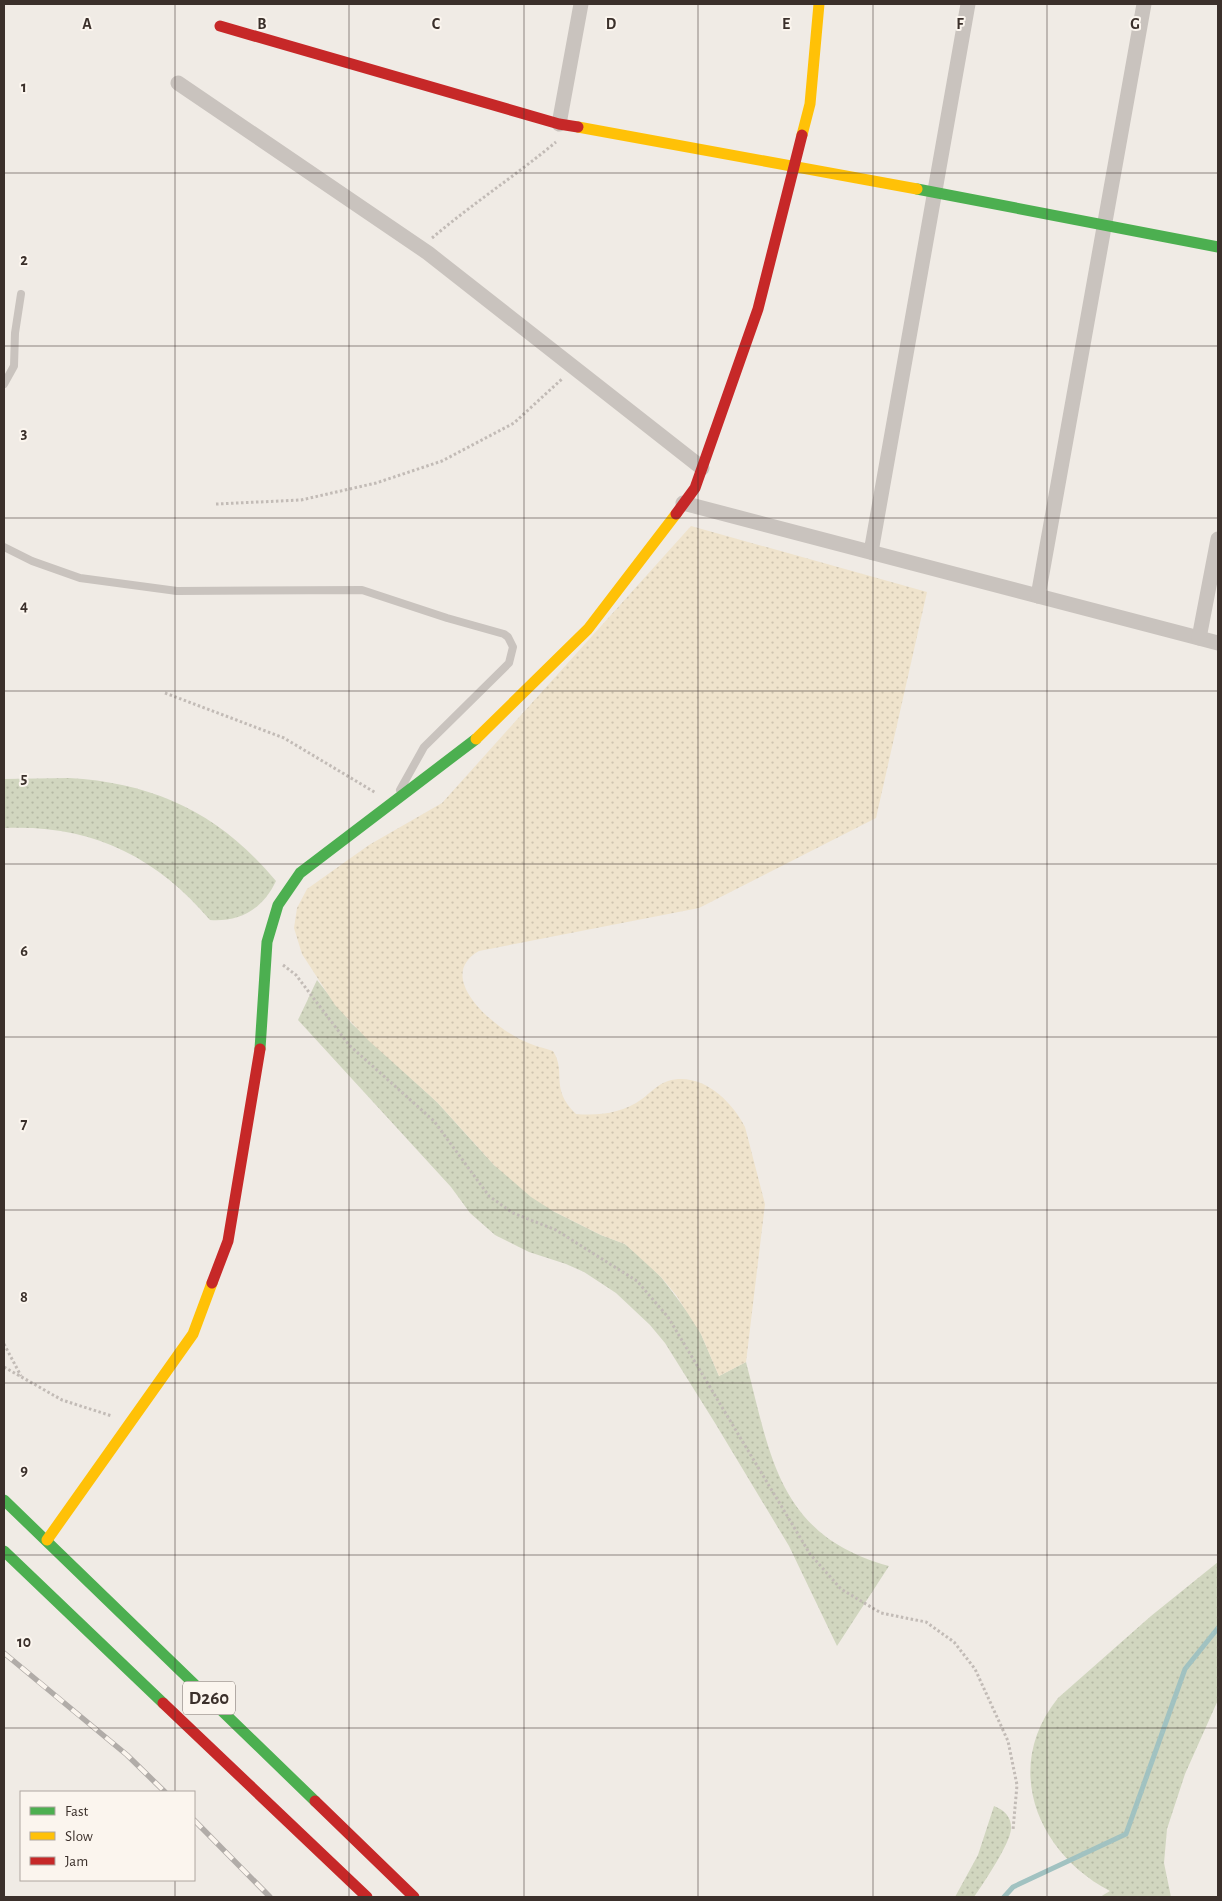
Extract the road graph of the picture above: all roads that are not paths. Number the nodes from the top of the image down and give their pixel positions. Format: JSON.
{"nodes":[{"id":1,"x":581,"y":4,"type":"edge"},
{"id":2,"x":819,"y":4,"type":"edge"},
{"id":3,"x":968,"y":4,"type":"edge"},
{"id":4,"x":1144,"y":4,"type":"edge"},
{"id":5,"x":220,"y":26,"type":"dead end"},
{"id":6,"x":178,"y":83,"type":"dead end"},
{"id":7,"x":559,"y":124,"type":"junction"},
{"id":8,"x":795,"y":166,"type":"junction"},
{"id":9,"x":935,"y":193,"type":"junction"},
{"id":10,"x":1105,"y":226,"type":"junction"},
{"id":11,"x":1218,"y":248,"type":"edge"},
{"id":12,"x":21,"y":294,"type":"dead end"},
{"id":13,"x":4,"y":384,"type":"edge"},
{"id":14,"x":702,"y":468,"type":"junction"},
{"id":15,"x":683,"y":503,"type":"junction"},
{"id":16,"x":1218,"y":539,"type":"edge"},
{"id":17,"x":4,"y":546,"type":"edge"},
{"id":18,"x":871,"y":552,"type":"junction"},
{"id":19,"x":1038,"y":596,"type":"junction"},
{"id":20,"x":1199,"y":638,"type":"junction"},
{"id":21,"x":1218,"y":643,"type":"edge"},
{"id":22,"x":392,"y":803,"type":"junction"},
{"id":23,"x":4,"y":1500,"type":"edge"},
{"id":24,"x":47,"y":1540,"type":"junction"},
{"id":25,"x":4,"y":1551,"type":"edge"},
{"id":26,"x":368,"y":1897,"type":"edge"},
{"id":27,"x":414,"y":1897,"type":"edge"}],
"edges":[{"from":1,"to":7,"type":"street"},
{"from":2,"to":8,"type":"main road"},
{"from":3,"to":9,"type":"street"},
{"from":4,"to":10,"type":"street"},
{"from":5,"to":7,"type":"main road"},
{"from":6,"to":14,"type":"street"},
{"from":7,"to":8,"type":"main road"},
{"from":8,"to":9,"type":"main road"},
{"from":8,"to":14,"type":"main road"},
{"from":9,"to":10,"type":"main road"},
{"from":9,"to":18,"type":"street"},
{"from":10,"to":11,"type":"main road"},
{"from":10,"to":19,"type":"street"},
{"from":12,"to":13,"type":"lane"},
{"from":14,"to":15,"type":"main road"},
{"from":15,"to":18,"type":"street"},
{"from":15,"to":22,"type":"main road"},
{"from":16,"to":20,"type":"street"},
{"from":17,"to":22,"type":"lane"},
{"from":18,"to":19,"type":"street"},
{"from":19,"to":20,"type":"street"},
{"from":20,"to":21,"type":"street"},
{"from":22,"to":24,"type":"main road"},
{"from":23,"to":24,"type":"main road","number":"D260"},
{"from":24,"to":27,"type":"main road","number":"D260"},
{"from":25,"to":26,"type":"main road","number":"D260"}]}
